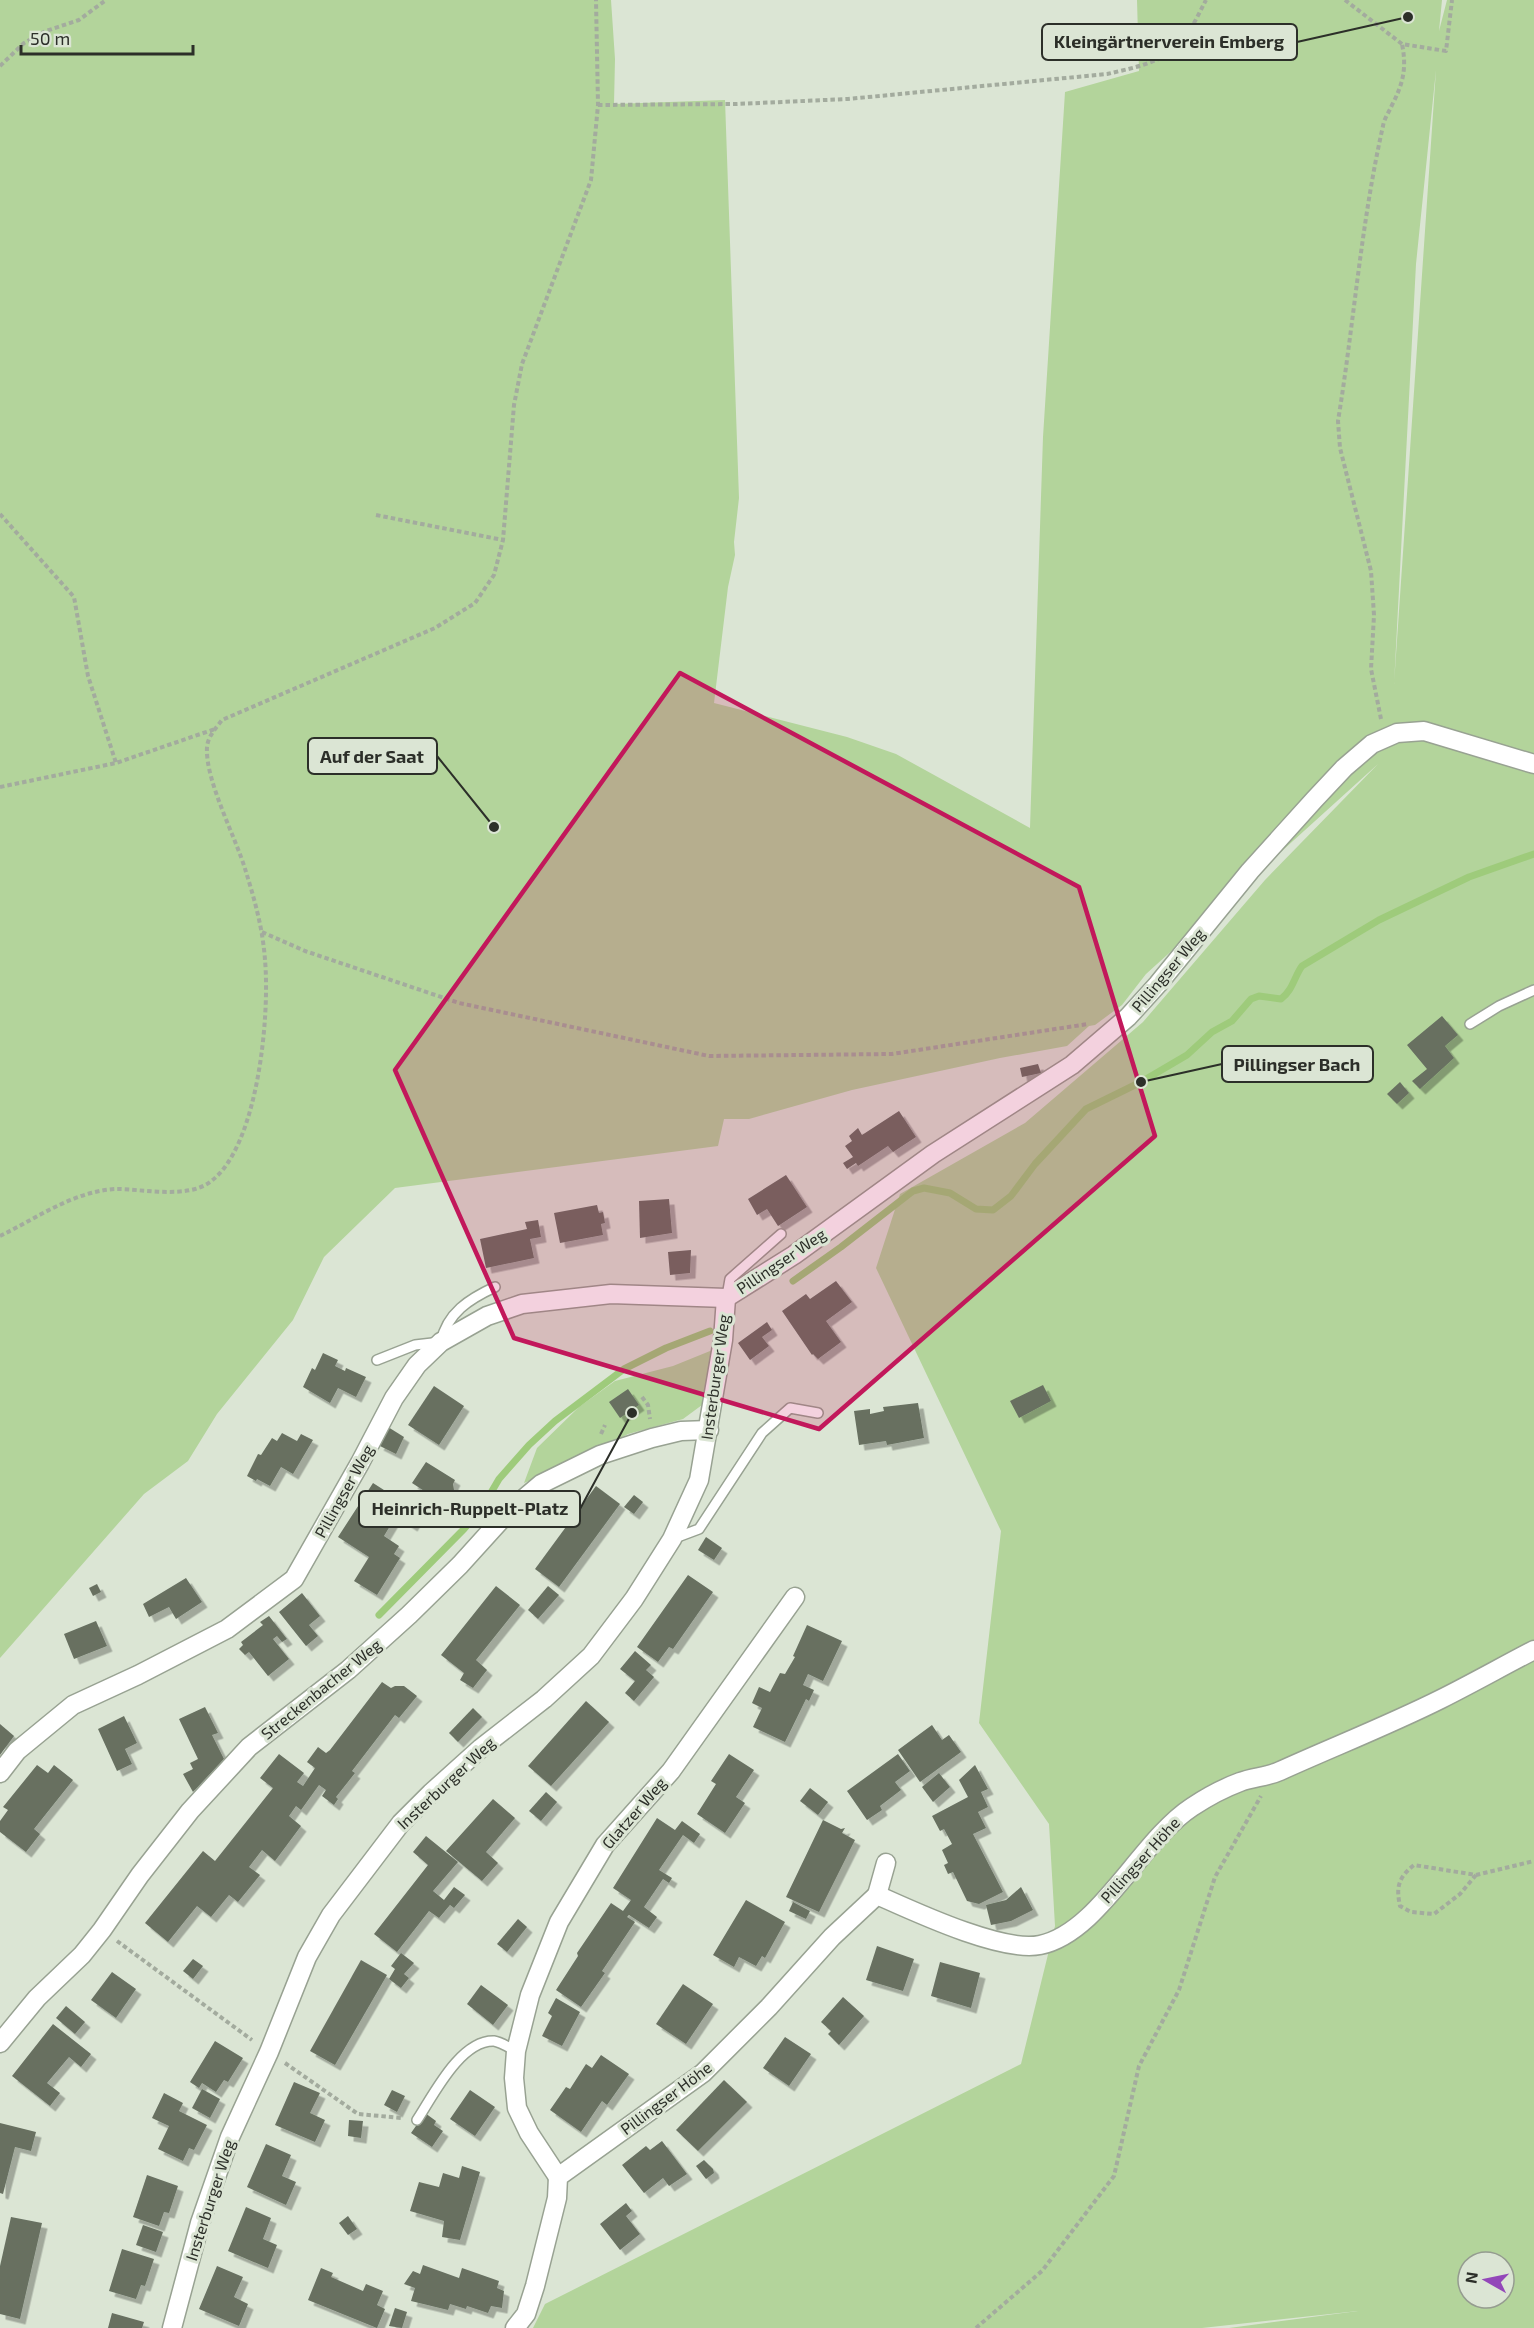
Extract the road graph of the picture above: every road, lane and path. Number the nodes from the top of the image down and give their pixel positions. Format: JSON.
{"nodes":[{"id":1,"x":106,"y":0,"type":"edge"},
{"id":2,"x":596,"y":0,"type":"edge"},
{"id":3,"x":1206,"y":0,"type":"edge"},
{"id":4,"x":1345,"y":0,"type":"edge"},
{"id":5,"x":1452,"y":0,"type":"edge"},
{"id":6,"x":1402,"y":44,"type":"junction"},
{"id":7,"x":0,"y":66,"type":"edge"},
{"id":8,"x":598,"y":105,"type":"junction"},
{"id":9,"x":0,"y":514,"type":"edge"},
{"id":10,"x":376,"y":515,"type":"dead end"},
{"id":11,"x":502,"y":540,"type":"junction"},
{"id":12,"x":215,"y":729,"type":"junction"},
{"id":13,"x":1385,"y":737,"type":"junction"},
{"id":14,"x":116,"y":763,"type":"junction"},
{"id":15,"x":1534,"y":764,"type":"edge"},
{"id":16,"x":0,"y":787,"type":"edge"},
{"id":17,"x":262,"y":932,"type":"junction"},
{"id":18,"x":1534,"y":990,"type":"edge"},
{"id":19,"x":1093,"y":1023,"type":"dead end"},
{"id":20,"x":1470,"y":1024,"type":"dead end"},
{"id":21,"x":781,"y":1234,"type":"dead end"},
{"id":22,"x":0,"y":1236,"type":"edge"},
{"id":23,"x":495,"y":1287,"type":"dead end"},
{"id":24,"x":726,"y":1298,"type":"junction"},
{"id":25,"x":441,"y":1342,"type":"junction"},
{"id":26,"x":377,"y":1360,"type":"dead end"},
{"id":27,"x":818,"y":1413,"type":"dead end"},
{"id":28,"x":709,"y":1430,"type":"junction"},
{"id":29,"x":672,"y":1539,"type":"junction"},
{"id":30,"x":795,"y":1597,"type":"dead end"},
{"id":31,"x":1534,"y":1650,"type":"edge"},
{"id":32,"x":0,"y":1773,"type":"edge"},
{"id":33,"x":1273,"y":1774,"type":"junction"},
{"id":34,"x":1534,"y":1861,"type":"edge"},
{"id":35,"x":886,"y":1863,"type":"dead end"},
{"id":36,"x":1476,"y":1875,"type":"junction"},
{"id":37,"x":877,"y":1895,"type":"junction"},
{"id":38,"x":102,"y":1930,"type":"junction"},
{"id":39,"x":0,"y":2043,"type":"edge"},
{"id":40,"x":516,"y":2051,"type":"junction"},
{"id":41,"x":269,"y":2052,"type":"junction"},
{"id":42,"x":403,"y":2119,"type":"dead end"},
{"id":43,"x":417,"y":2120,"type":"dead end"},
{"id":44,"x":558,"y":2177,"type":"junction"},
{"id":45,"x":172,"y":2328,"type":"edge"},
{"id":46,"x":515,"y":2328,"type":"edge"},
{"id":47,"x":976,"y":2328,"type":"edge"}],
"edges":[{"from":1,"to":7,"type":"path"},
{"from":2,"to":8,"type":"path"},
{"from":3,"to":8,"type":"path"},
{"from":4,"to":6,"type":"path"},
{"from":5,"to":6,"type":"path"},
{"from":6,"to":13,"type":"path"},
{"from":8,"to":11,"type":"path"},
{"from":9,"to":14,"type":"path"},
{"from":10,"to":11,"type":"path"},
{"from":11,"to":12,"type":"path"},
{"from":12,"to":14,"type":"path"},
{"from":12,"to":17,"type":"path"},
{"from":13,"to":15,"type":"street","name":"Pillingser Weg"},
{"from":13,"to":24,"type":"street","name":"Pillingser Weg"},
{"from":14,"to":16,"type":"path"},
{"from":17,"to":19,"type":"path"},
{"from":17,"to":22,"type":"path"},
{"from":18,"to":20,"type":"lane"},
{"from":21,"to":24,"type":"lane"},
{"from":23,"to":25,"type":"lane"},
{"from":24,"to":25,"type":"street","name":"Pillingser Weg"},
{"from":24,"to":28,"type":"street","name":"Insterburger Weg"},
{"from":25,"to":26,"type":"lane"},
{"from":25,"to":32,"type":"street","name":"Pillingser Weg"},
{"from":27,"to":29,"type":"lane"},
{"from":28,"to":29,"type":"street","name":"Insterburger Weg"},
{"from":28,"to":38,"type":"street","name":"Streckenbacher Weg"},
{"from":29,"to":41,"type":"street","name":"Insterburger Weg"},
{"from":30,"to":40,"type":"street","name":"Glatzer Weg"},
{"from":31,"to":33,"type":"street","name":"Pillingser Höhe"},
{"from":33,"to":37,"type":"street","name":"Pillingser Höhe"},
{"from":33,"to":47,"type":"path"},
{"from":34,"to":36,"type":"path"},
{"from":35,"to":37,"type":"street"},
{"from":36,"to":36,"type":"path"},
{"from":37,"to":44,"type":"street","name":"Pillingser Höhe"},
{"from":38,"to":39,"type":"street","name":"Streckenbacher Weg"},
{"from":38,"to":41,"type":"path"},
{"from":40,"to":43,"type":"lane"},
{"from":40,"to":44,"type":"street","name":"Glatzer Weg"},
{"from":41,"to":42,"type":"path"},
{"from":41,"to":45,"type":"street","name":"Insterburger Weg"},
{"from":44,"to":46,"type":"street"}]}
